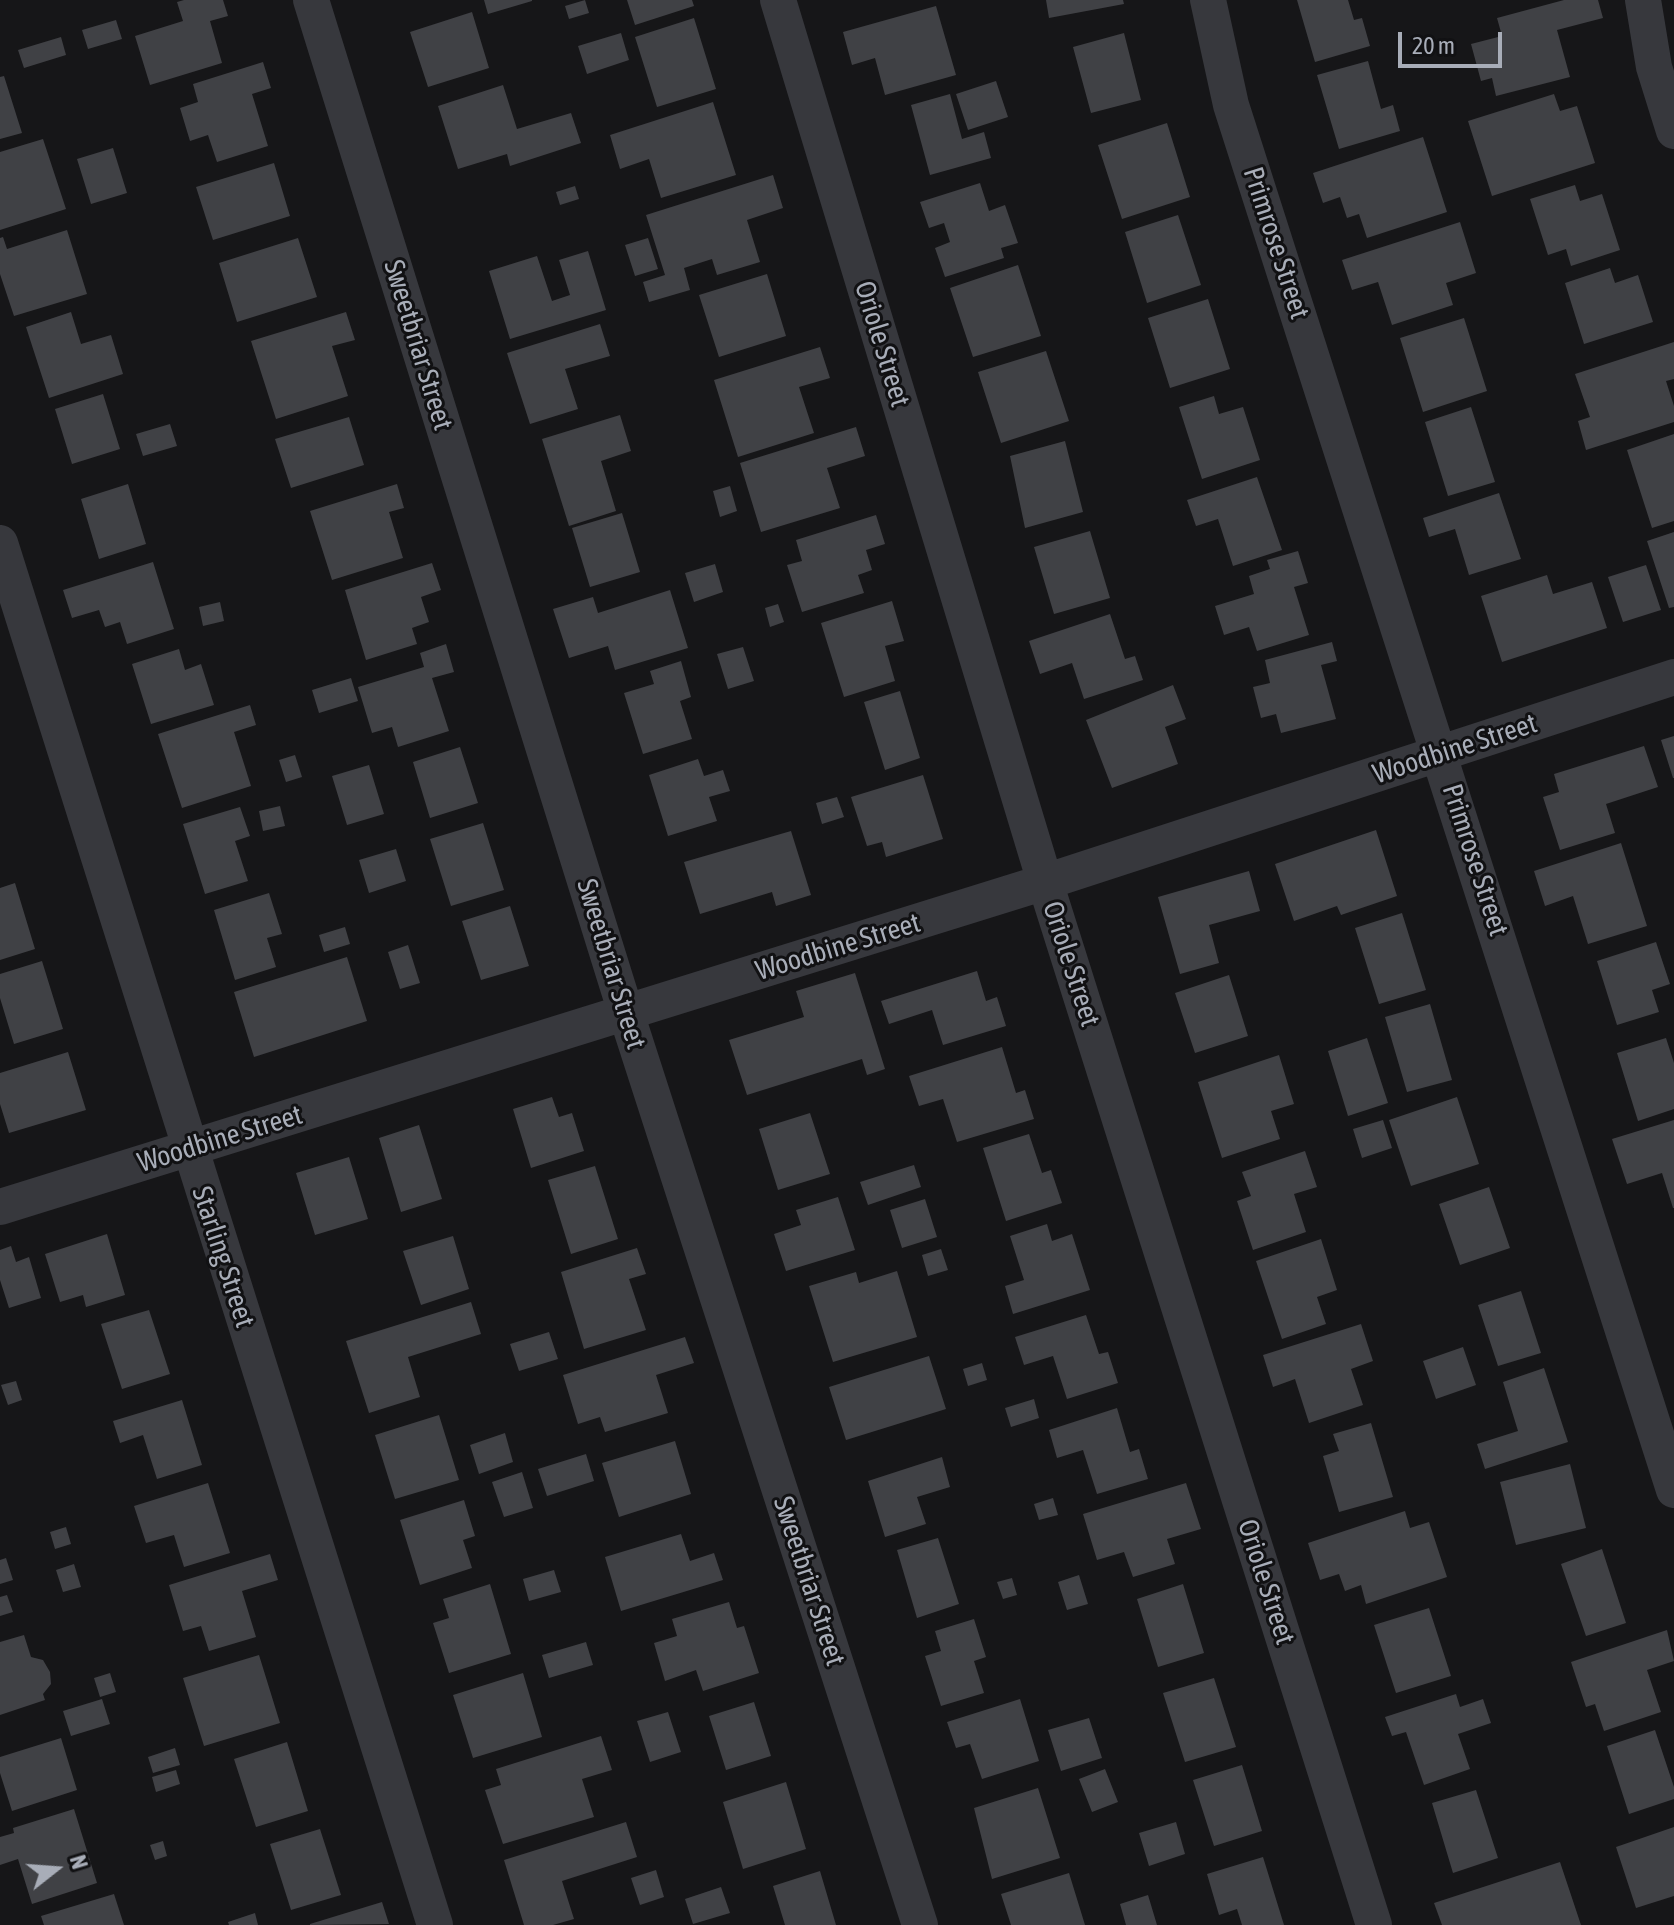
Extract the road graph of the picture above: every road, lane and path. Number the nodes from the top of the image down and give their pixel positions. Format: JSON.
{"nodes":[{"id":1,"x":311,"y":0,"type":"edge"},
{"id":2,"x":778,"y":0,"type":"edge"},
{"id":3,"x":1208,"y":0,"type":"edge"},
{"id":4,"x":1643,"y":0,"type":"edge"},
{"id":5,"x":1674,"y":131,"type":"edge"},
{"id":6,"x":0,"y":543,"type":"edge"},
{"id":7,"x":1674,"y":677,"type":"edge"},
{"id":8,"x":1441,"y":754,"type":"junction"},
{"id":9,"x":1045,"y":882,"type":"junction"},
{"id":10,"x":626,"y":1013,"type":"junction"},
{"id":11,"x":189,"y":1149,"type":"junction"},
{"id":12,"x":0,"y":1207,"type":"edge"},
{"id":13,"x":1674,"y":1490,"type":"edge"},
{"id":14,"x":435,"y":1925,"type":"edge"},
{"id":15,"x":920,"y":1925,"type":"edge"},
{"id":16,"x":1374,"y":1925,"type":"edge"}],
"edges":[{"from":1,"to":10,"type":"street","name":"Sweetbriar Street"},
{"from":2,"to":9,"type":"street","name":"Oriole Street"},
{"from":3,"to":8,"type":"street","name":"Primrose Street"},
{"from":4,"to":5,"type":"street"},
{"from":6,"to":11,"type":"street","name":"Starling Street"},
{"from":7,"to":8,"type":"street","name":"Woodbine Street"},
{"from":8,"to":9,"type":"street","name":"Woodbine Street"},
{"from":8,"to":13,"type":"street","name":"Primrose Street"},
{"from":9,"to":10,"type":"street","name":"Woodbine Street"},
{"from":9,"to":16,"type":"street","name":"Oriole Street"},
{"from":10,"to":11,"type":"street","name":"Woodbine Street"},
{"from":10,"to":15,"type":"street","name":"Sweetbriar Street"},
{"from":11,"to":12,"type":"street","name":"Woodbine Street"},
{"from":11,"to":14,"type":"street","name":"Starling Street"}]}
